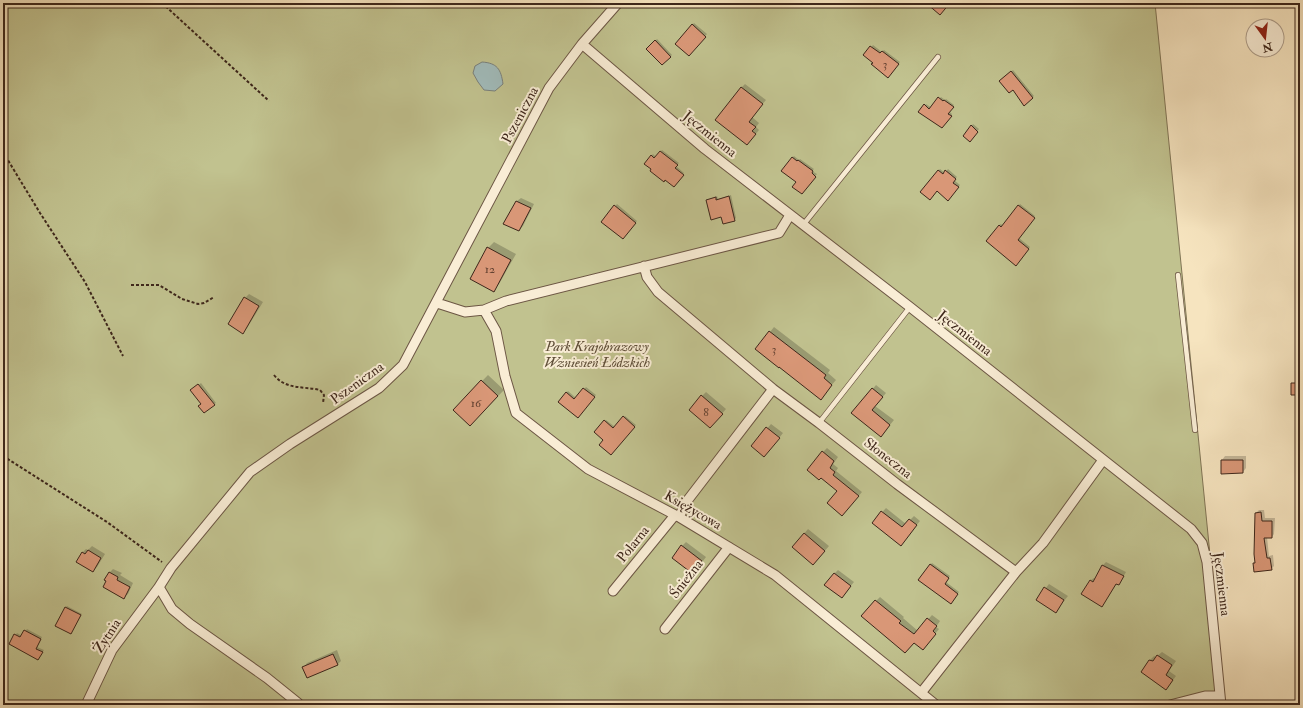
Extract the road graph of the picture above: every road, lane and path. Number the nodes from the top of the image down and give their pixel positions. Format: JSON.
{"nodes":[{"id":1,"x":162,"y":3,"type":"edge"},
{"id":2,"x":618,"y":3,"type":"edge"},
{"id":3,"x":582,"y":44,"type":"junction"},
{"id":4,"x":938,"y":57,"type":"dead end"},
{"id":5,"x":269,"y":101,"type":"dead end"},
{"id":6,"x":3,"y":152,"type":"edge"},
{"id":7,"x":790,"y":215,"type":"junction"},
{"id":8,"x":803,"y":225,"type":"junction"},
{"id":9,"x":644,"y":266,"type":"junction"},
{"id":10,"x":1178,"y":276,"type":"dead end"},
{"id":11,"x":131,"y":285,"type":"dead end"},
{"id":12,"x":214,"y":297,"type":"dead end"},
{"id":13,"x":436,"y":304,"type":"junction"},
{"id":14,"x":910,"y":307,"type":"junction"},
{"id":15,"x":484,"y":310,"type":"junction"},
{"id":16,"x":123,"y":356,"type":"dead end"},
{"id":17,"x":274,"y":375,"type":"dead end"},
{"id":18,"x":773,"y":389,"type":"junction"},
{"id":19,"x":323,"y":403,"type":"dead end"},
{"id":20,"x":819,"y":422,"type":"junction"},
{"id":21,"x":1195,"y":430,"type":"dead end"},
{"id":22,"x":3,"y":456,"type":"edge"},
{"id":23,"x":1104,"y":460,"type":"junction"},
{"id":24,"x":677,"y":516,"type":"junction"},
{"id":25,"x":729,"y":547,"type":"junction"},
{"id":26,"x":171,"y":568,"type":"junction"},
{"id":27,"x":1016,"y":572,"type":"junction"},
{"id":28,"x":159,"y":587,"type":"junction"},
{"id":29,"x":613,"y":591,"type":"dead end"},
{"id":30,"x":665,"y":629,"type":"dead end"},
{"id":31,"x":921,"y":693,"type":"junction"},
{"id":32,"x":1221,"y":700,"type":"edge"},
{"id":33,"x":86,"y":705,"type":"edge"},
{"id":34,"x":299,"y":705,"type":"edge"},
{"id":35,"x":936,"y":705,"type":"edge"},
{"id":36,"x":1170,"y":705,"type":"edge"}],
"edges":[{"from":1,"to":5,"type":"path"},
{"from":2,"to":3,"type":"street","name":"Pszeniczna"},
{"from":3,"to":7,"type":"street","name":"Jęczmienna"},
{"from":3,"to":13,"type":"street","name":"Pszeniczna"},
{"from":4,"to":8,"type":"lane"},
{"from":6,"to":16,"type":"path"},
{"from":7,"to":8,"type":"street","name":"Jęczmienna"},
{"from":7,"to":9,"type":"street"},
{"from":8,"to":14,"type":"street","name":"Jęczmienna"},
{"from":9,"to":15,"type":"street"},
{"from":9,"to":18,"type":"street","name":"Słoneczna"},
{"from":10,"to":21,"type":"lane"},
{"from":11,"to":12,"type":"path"},
{"from":13,"to":15,"type":"street"},
{"from":13,"to":26,"type":"street","name":"Pszeniczna"},
{"from":14,"to":20,"type":"lane"},
{"from":14,"to":23,"type":"street","name":"Jęczmienna"},
{"from":15,"to":24,"type":"street","name":"Księżycowa"},
{"from":17,"to":19,"type":"path"},
{"from":18,"to":20,"type":"street","name":"Słoneczna"},
{"from":18,"to":24,"type":"street","name":"Polarna"},
{"from":20,"to":27,"type":"street","name":"Słoneczna"},
{"from":22,"to":26,"type":"path"},
{"from":23,"to":27,"type":"street"},
{"from":23,"to":32,"type":"street","name":"Jęczmienna"},
{"from":24,"to":25,"type":"street","name":"Księżycowa"},
{"from":24,"to":29,"type":"street","name":"Polarna"},
{"from":25,"to":30,"type":"street","name":"Śnieżna"},
{"from":25,"to":31,"type":"street","name":"Księżycowa"},
{"from":26,"to":28,"type":"street","name":"Pszeniczna"},
{"from":27,"to":31,"type":"street"},
{"from":28,"to":33,"type":"street","name":"Żytnia"},
{"from":28,"to":34,"type":"street"},
{"from":31,"to":35,"type":"street","name":"Księżycowa"},
{"from":32,"to":36,"type":"street"}]}
